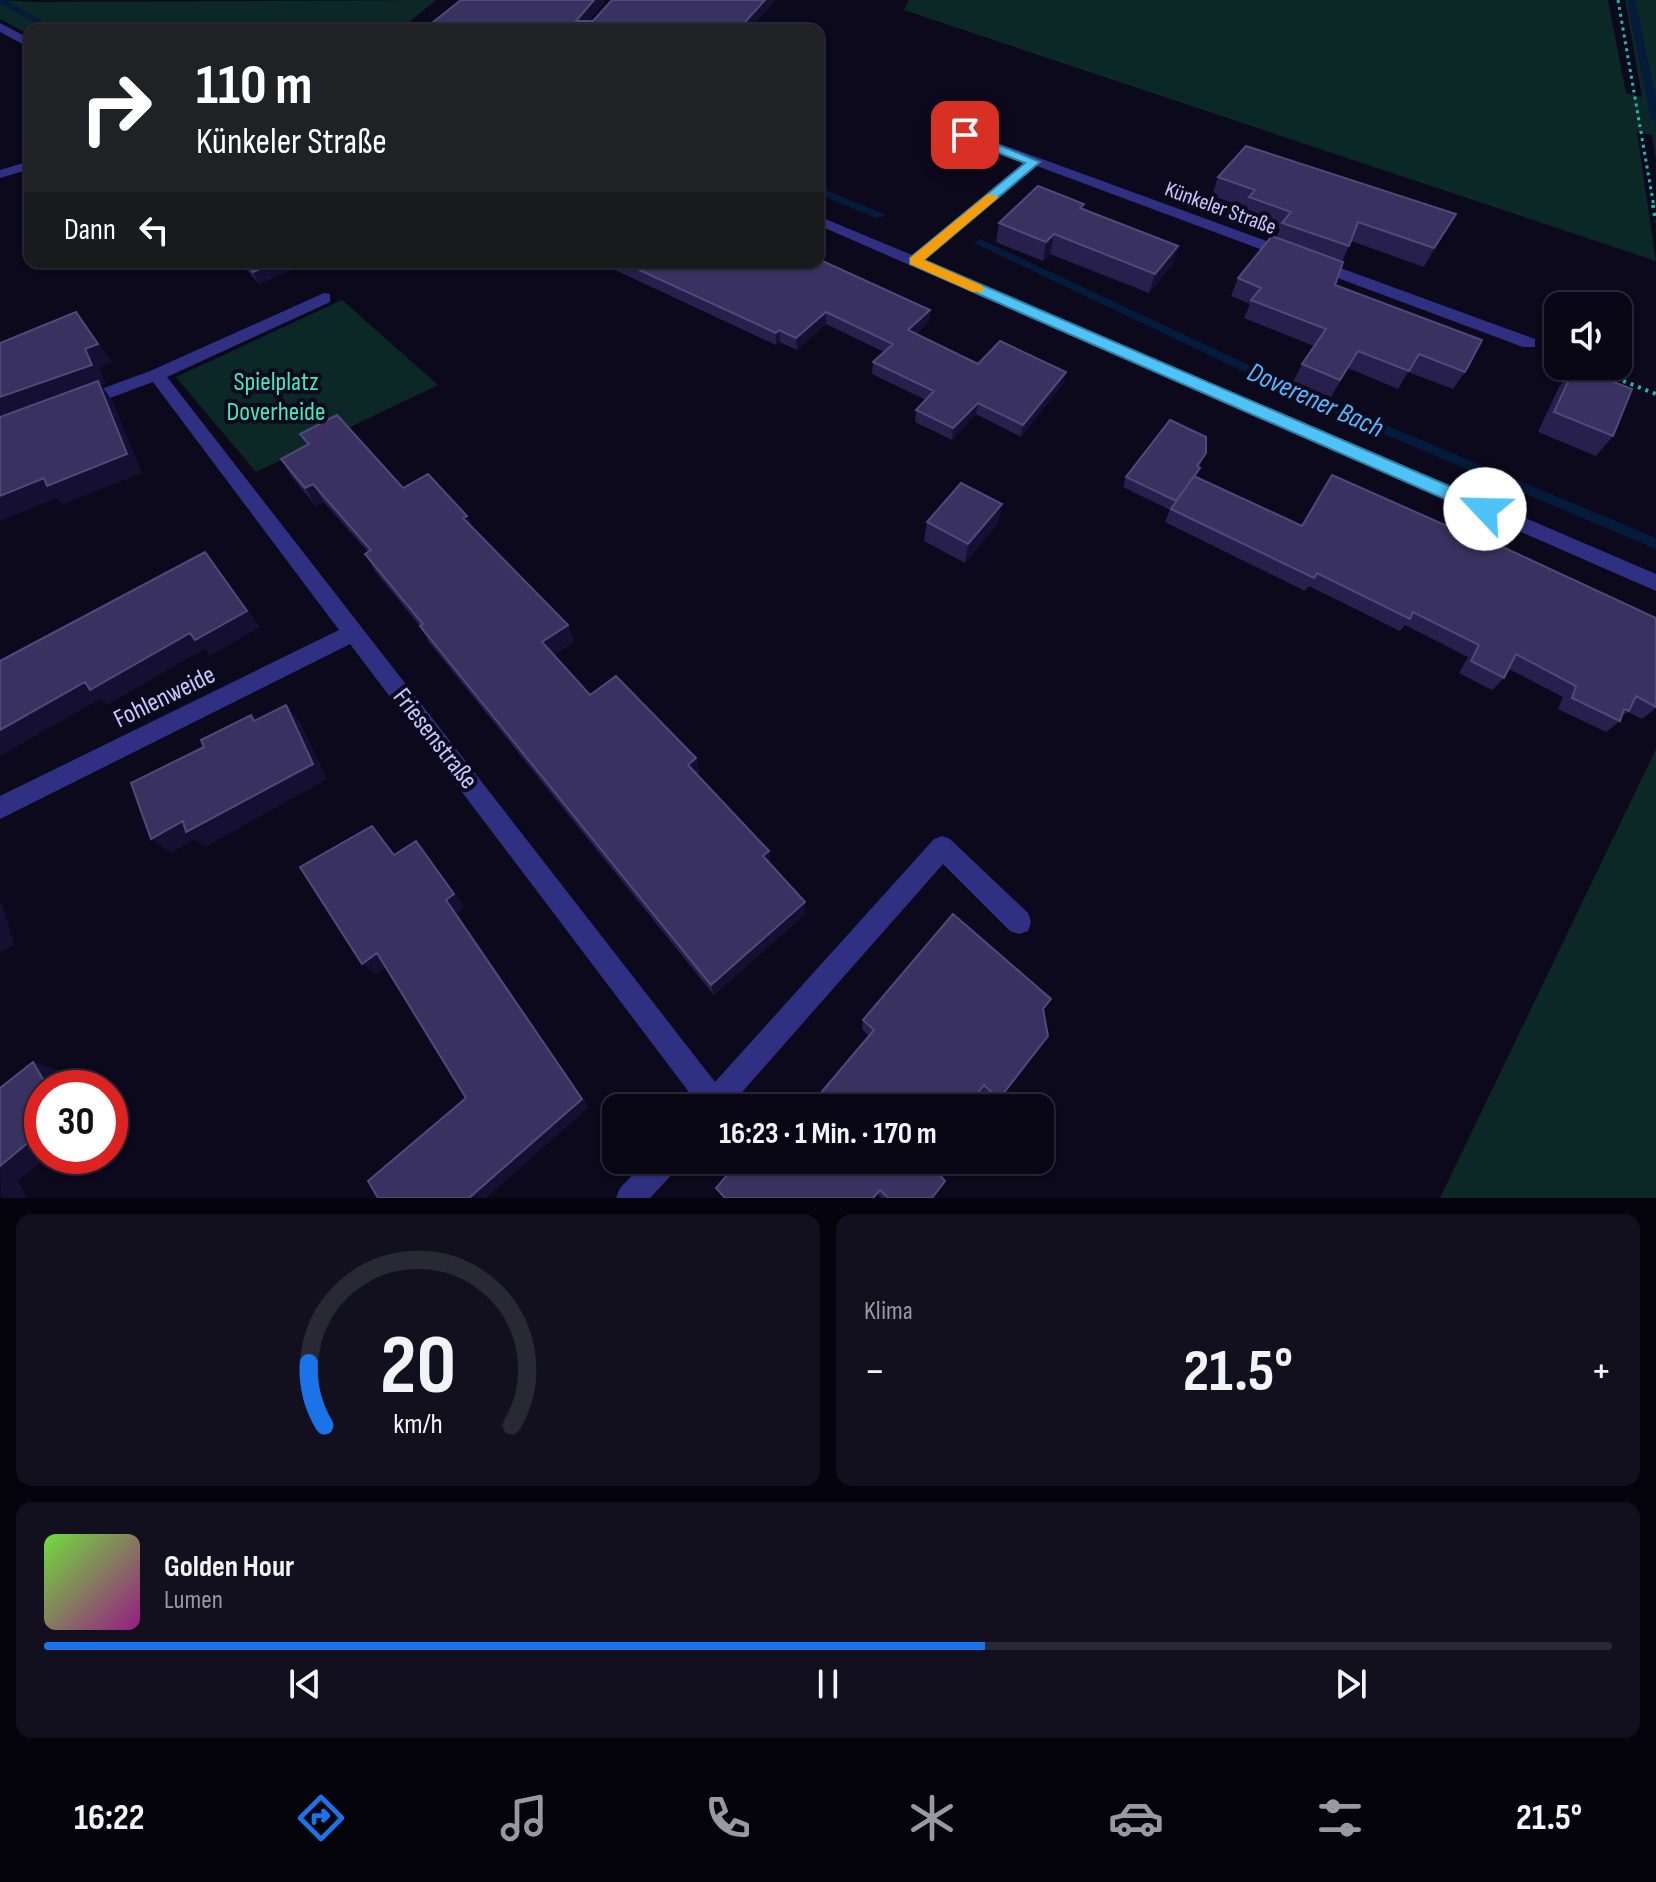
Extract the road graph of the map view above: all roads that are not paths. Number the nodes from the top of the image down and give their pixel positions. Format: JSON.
{"nodes":[{"id":1,"x":0,"y":27,"type":"edge"},
{"id":2,"x":24,"y":41,"type":"edge"},
{"id":3,"x":965,"y":135,"type":"dead end"},
{"id":4,"x":1034,"y":162,"type":"junction"},
{"id":5,"x":24,"y":167,"type":"edge"},
{"id":6,"x":0,"y":174,"type":"edge"},
{"id":7,"x":824,"y":223,"type":"edge"},
{"id":8,"x":914,"y":261,"type":"junction"},
{"id":9,"x":324,"y":298,"type":"dead end"},
{"id":10,"x":1529,"y":343,"type":"dead end"},
{"id":11,"x":156,"y":375,"type":"junction"},
{"id":12,"x":57,"y":412,"type":"edge"},
{"id":13,"x":1656,"y":583,"type":"edge"},
{"id":14,"x":352,"y":633,"type":"junction"},
{"id":15,"x":0,"y":808,"type":"edge"},
{"id":16,"x":1019,"y":922,"type":"dead end"},
{"id":17,"x":704,"y":1094,"type":"edge"},
{"id":18,"x":722,"y":1094,"type":"edge"},
{"id":19,"x":653,"y":1174,"type":"edge"},
{"id":20,"x":630,"y":1198,"type":"edge"}],
"edges":[{"from":1,"to":2,"type":"street"},
{"from":3,"to":4,"type":"street","name":"Künkeler Straße"},
{"from":4,"to":8,"type":"street"},
{"from":4,"to":10,"type":"street","name":"Künkeler Straße"},
{"from":5,"to":6,"type":"street"},
{"from":7,"to":8,"type":"street"},
{"from":8,"to":13,"type":"street"},
{"from":9,"to":11,"type":"street"},
{"from":11,"to":12,"type":"street"},
{"from":11,"to":14,"type":"street","name":"Friesenstraße"},
{"from":14,"to":15,"type":"street","name":"Fohlenweide"},
{"from":14,"to":17,"type":"street","name":"Friesenstraße"},
{"from":16,"to":18,"type":"street","name":"Friesenstraße"},
{"from":19,"to":20,"type":"street"}]}
